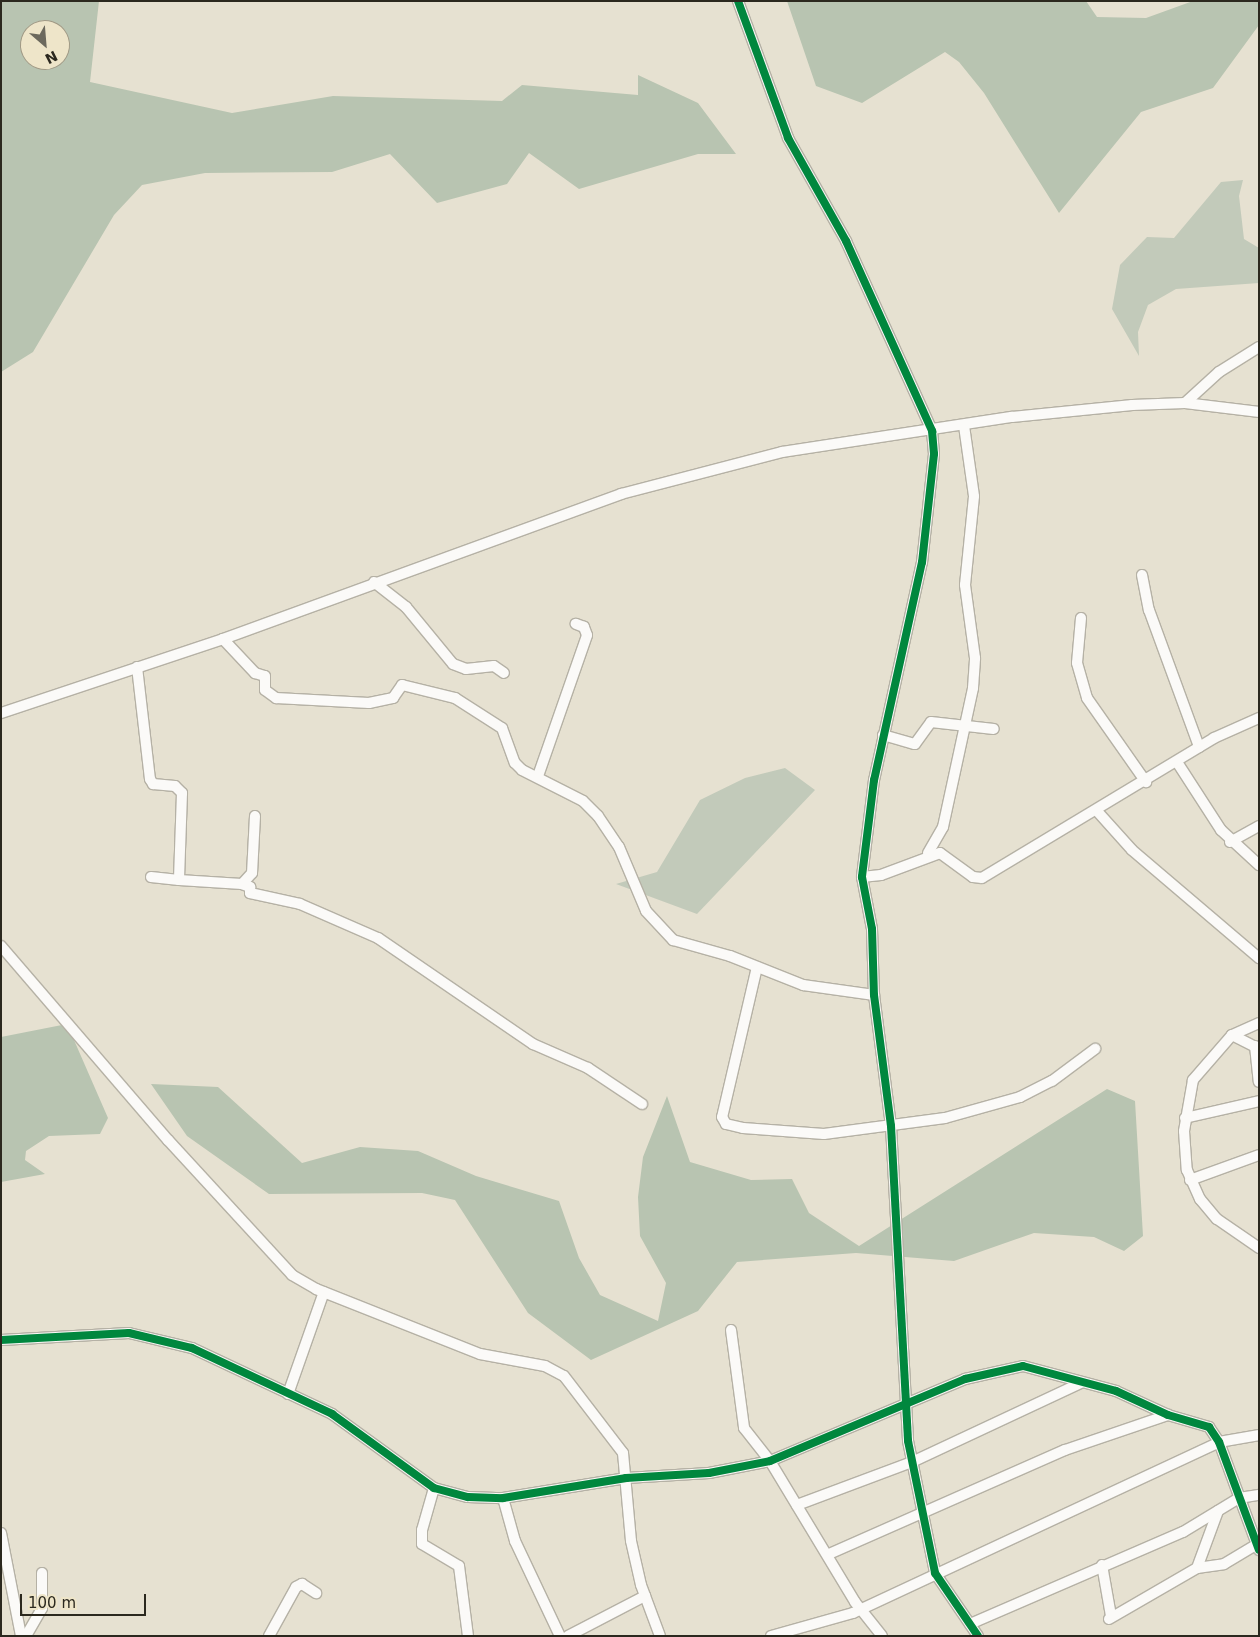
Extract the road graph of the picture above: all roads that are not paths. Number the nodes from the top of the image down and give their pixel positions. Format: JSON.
{"nodes":[{"id":1,"x":738,"y":1,"type":"edge"},
{"id":2,"x":1259,"y":347,"type":"edge"},
{"id":3,"x":1185,"y":403,"type":"junction"},
{"id":4,"x":1259,"y":412,"type":"edge"},
{"id":5,"x":964,"y":426,"type":"junction"},
{"id":6,"x":932,"y":430,"type":"junction"},
{"id":7,"x":1142,"y":575,"type":"dead end"},
{"id":8,"x":374,"y":582,"type":"junction"},
{"id":9,"x":1081,"y":618,"type":"dead end"},
{"id":10,"x":576,"y":624,"type":"dead end"},
{"id":11,"x":223,"y":639,"type":"junction"},
{"id":12,"x":137,"y":667,"type":"junction"},
{"id":13,"x":504,"y":673,"type":"dead end"},
{"id":14,"x":1,"y":713,"type":"edge"},
{"id":15,"x":1259,"y":718,"type":"edge"},
{"id":16,"x":963,"y":729,"type":"junction"},
{"id":17,"x":994,"y":729,"type":"dead end"},
{"id":18,"x":883,"y":735,"type":"junction"},
{"id":19,"x":1199,"y":747,"type":"junction"},
{"id":20,"x":1177,"y":762,"type":"junction"},
{"id":21,"x":538,"y":776,"type":"junction"},
{"id":22,"x":1146,"y":782,"type":"junction"},
{"id":23,"x":1097,"y":811,"type":"junction"},
{"id":24,"x":254,"y":816,"type":"dead end"},
{"id":25,"x":1259,"y":826,"type":"edge"},
{"id":26,"x":1230,"y":842,"type":"junction"},
{"id":27,"x":928,"y":854,"type":"junction"},
{"id":28,"x":1259,"y":865,"type":"edge"},
{"id":29,"x":151,"y":877,"type":"dead end"},
{"id":30,"x":862,"y":877,"type":"junction"},
{"id":31,"x":179,"y":880,"type":"junction"},
{"id":32,"x":242,"y":884,"type":"junction"},
{"id":33,"x":1,"y":946,"type":"edge"},
{"id":34,"x":1259,"y":958,"type":"edge"},
{"id":35,"x":757,"y":967,"type":"junction"},
{"id":36,"x":874,"y":995,"type":"junction"},
{"id":37,"x":1259,"y":1023,"type":"edge"},
{"id":38,"x":1232,"y":1035,"type":"junction"},
{"id":39,"x":1257,"y":1048,"type":"edge"},
{"id":40,"x":1095,"y":1049,"type":"dead end"},
{"id":41,"x":1259,"y":1082,"type":"edge"},
{"id":42,"x":1259,"y":1101,"type":"edge"},
{"id":43,"x":642,"y":1104,"type":"dead end"},
{"id":44,"x":1185,"y":1118,"type":"junction"},
{"id":45,"x":891,"y":1126,"type":"junction"},
{"id":46,"x":1259,"y":1155,"type":"edge"},
{"id":47,"x":1190,"y":1180,"type":"junction"},
{"id":48,"x":1259,"y":1248,"type":"edge"},
{"id":49,"x":324,"y":1292,"type":"junction"},
{"id":50,"x":731,"y":1330,"type":"dead end"},
{"id":51,"x":1,"y":1340,"type":"edge"},
{"id":52,"x":1081,"y":1383,"type":"junction"},
{"id":53,"x":288,"y":1394,"type":"junction"},
{"id":54,"x":904,"y":1407,"type":"junction"},
{"id":55,"x":1168,"y":1415,"type":"junction"},
{"id":56,"x":1259,"y":1435,"type":"edge"},
{"id":57,"x":1219,"y":1442,"type":"junction"},
{"id":58,"x":770,"y":1460,"type":"junction"},
{"id":59,"x":912,"y":1462,"type":"junction"},
{"id":60,"x":626,"y":1478,"type":"junction"},
{"id":61,"x":434,"y":1488,"type":"junction"},
{"id":62,"x":1259,"y":1495,"type":"edge"},
{"id":63,"x":503,"y":1498,"type":"junction"},
{"id":64,"x":1239,"y":1498,"type":"junction"},
{"id":65,"x":797,"y":1505,"type":"junction"},
{"id":66,"x":1218,"y":1510,"type":"junction"},
{"id":67,"x":922,"y":1515,"type":"junction"},
{"id":68,"x":1,"y":1533,"type":"edge"},
{"id":69,"x":1258,"y":1547,"type":"edge"},
{"id":70,"x":829,"y":1554,"type":"junction"},
{"id":71,"x":1102,"y":1565,"type":"junction"},
{"id":72,"x":1196,"y":1568,"type":"junction"},
{"id":73,"x":42,"y":1573,"type":"dead end"},
{"id":74,"x":935,"y":1573,"type":"junction"},
{"id":75,"x":316,"y":1593,"type":"dead end"},
{"id":76,"x":645,"y":1596,"type":"junction"},
{"id":77,"x":861,"y":1609,"type":"junction"},
{"id":78,"x":970,"y":1624,"type":"junction"},
{"id":79,"x":21,"y":1636,"type":"edge"},
{"id":80,"x":26,"y":1636,"type":"edge"},
{"id":81,"x":269,"y":1636,"type":"edge"},
{"id":82,"x":468,"y":1636,"type":"edge"},
{"id":83,"x":560,"y":1636,"type":"edge"},
{"id":84,"x":568,"y":1636,"type":"edge"},
{"id":85,"x":660,"y":1636,"type":"edge"},
{"id":86,"x":771,"y":1636,"type":"edge"},
{"id":87,"x":882,"y":1636,"type":"edge"},
{"id":88,"x":978,"y":1636,"type":"edge"}],
"edges":[{"from":1,"to":6,"type":"street"},
{"from":2,"to":3,"type":"street"},
{"from":3,"to":4,"type":"street"},
{"from":3,"to":5,"type":"street"},
{"from":5,"to":6,"type":"street"},
{"from":5,"to":16,"type":"street"},
{"from":6,"to":8,"type":"street"},
{"from":6,"to":18,"type":"street"},
{"from":7,"to":19,"type":"street"},
{"from":8,"to":11,"type":"street"},
{"from":8,"to":13,"type":"street"},
{"from":9,"to":22,"type":"street"},
{"from":10,"to":21,"type":"street"},
{"from":11,"to":12,"type":"street"},
{"from":11,"to":21,"type":"street"},
{"from":12,"to":14,"type":"street"},
{"from":12,"to":31,"type":"street"},
{"from":15,"to":19,"type":"street"},
{"from":16,"to":17,"type":"street"},
{"from":16,"to":18,"type":"street"},
{"from":16,"to":27,"type":"street"},
{"from":18,"to":30,"type":"street"},
{"from":19,"to":20,"type":"street"},
{"from":20,"to":22,"type":"street"},
{"from":20,"to":26,"type":"street"},
{"from":21,"to":35,"type":"street"},
{"from":22,"to":23,"type":"street"},
{"from":23,"to":27,"type":"street"},
{"from":23,"to":34,"type":"street"},
{"from":24,"to":32,"type":"street"},
{"from":25,"to":26,"type":"street"},
{"from":26,"to":28,"type":"street"},
{"from":27,"to":30,"type":"street"},
{"from":29,"to":31,"type":"street"},
{"from":30,"to":36,"type":"street"},
{"from":31,"to":32,"type":"street"},
{"from":32,"to":43,"type":"street"},
{"from":33,"to":49,"type":"street"},
{"from":35,"to":36,"type":"street"},
{"from":35,"to":45,"type":"street"},
{"from":36,"to":45,"type":"street"},
{"from":37,"to":38,"type":"street"},
{"from":38,"to":39,"type":"street"},
{"from":38,"to":44,"type":"street"},
{"from":39,"to":41,"type":"street"},
{"from":40,"to":45,"type":"street"},
{"from":42,"to":44,"type":"street"},
{"from":44,"to":47,"type":"street"},
{"from":45,"to":54,"type":"street"},
{"from":46,"to":47,"type":"street"},
{"from":47,"to":48,"type":"street"},
{"from":49,"to":53,"type":"street"},
{"from":49,"to":60,"type":"street"},
{"from":50,"to":58,"type":"street"},
{"from":51,"to":53,"type":"street"},
{"from":52,"to":54,"type":"street"},
{"from":52,"to":55,"type":"street"},
{"from":52,"to":59,"type":"street"},
{"from":53,"to":61,"type":"street"},
{"from":54,"to":58,"type":"street"},
{"from":54,"to":59,"type":"street"},
{"from":55,"to":57,"type":"street"},
{"from":55,"to":67,"type":"street"},
{"from":56,"to":57,"type":"street"},
{"from":57,"to":64,"type":"street"},
{"from":57,"to":74,"type":"street"},
{"from":58,"to":60,"type":"street"},
{"from":58,"to":65,"type":"street"},
{"from":59,"to":65,"type":"street"},
{"from":59,"to":67,"type":"street"},
{"from":60,"to":63,"type":"street"},
{"from":60,"to":76,"type":"street"},
{"from":61,"to":63,"type":"street"},
{"from":61,"to":82,"type":"street"},
{"from":62,"to":64,"type":"street"},
{"from":63,"to":83,"type":"street"},
{"from":64,"to":66,"type":"street"},
{"from":64,"to":69,"type":"street"},
{"from":65,"to":70,"type":"street"},
{"from":66,"to":71,"type":"street"},
{"from":66,"to":72,"type":"street"},
{"from":67,"to":70,"type":"street"},
{"from":67,"to":74,"type":"street"},
{"from":68,"to":79,"type":"street"},
{"from":69,"to":72,"type":"street"},
{"from":70,"to":77,"type":"street"},
{"from":71,"to":72,"type":"street"},
{"from":71,"to":78,"type":"street"},
{"from":73,"to":80,"type":"street"},
{"from":74,"to":77,"type":"street"},
{"from":74,"to":78,"type":"street"},
{"from":75,"to":81,"type":"street"},
{"from":76,"to":84,"type":"street"},
{"from":76,"to":85,"type":"street"},
{"from":77,"to":86,"type":"street"},
{"from":77,"to":87,"type":"street"},
{"from":78,"to":88,"type":"street"}]}
